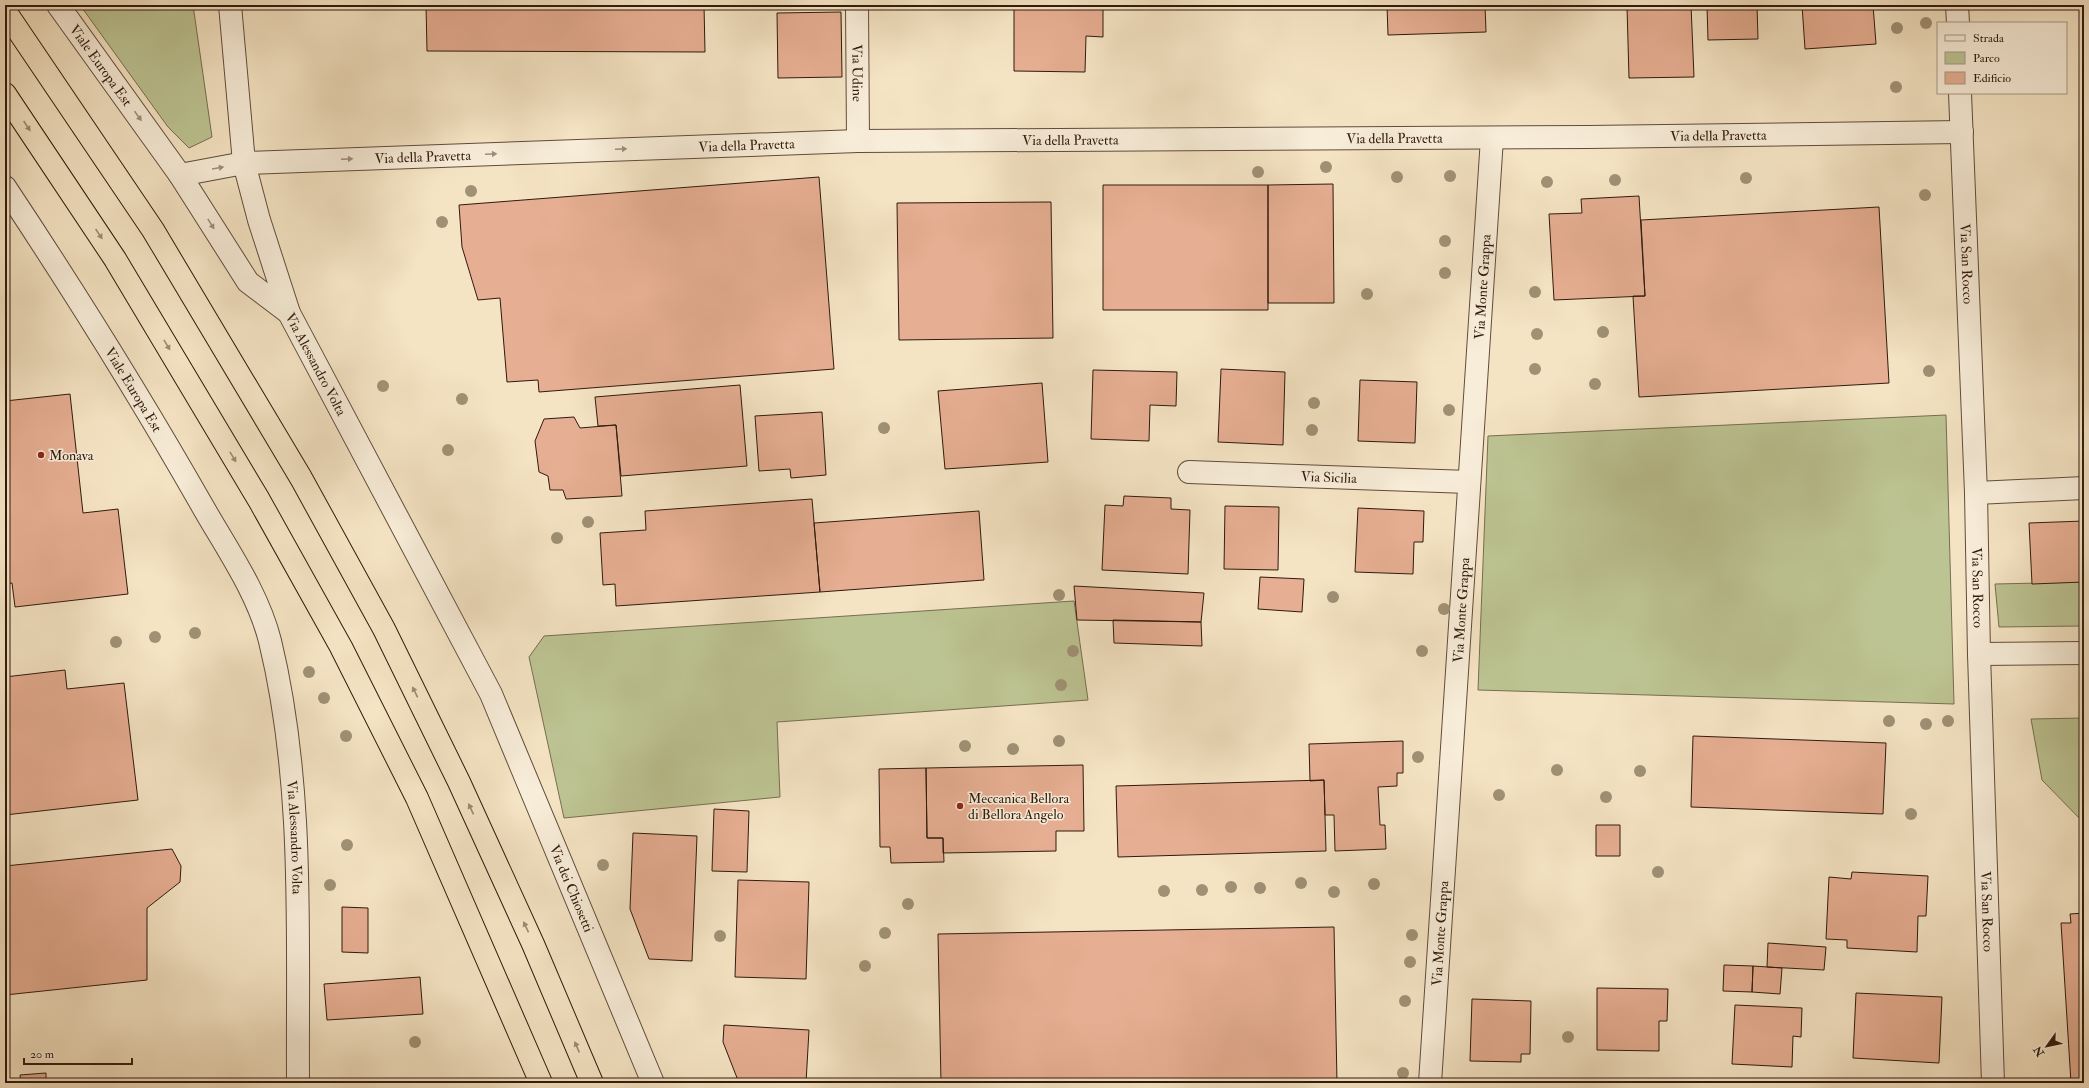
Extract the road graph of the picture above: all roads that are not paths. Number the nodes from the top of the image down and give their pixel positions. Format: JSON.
{"nodes":[{"id":1,"x":58,"y":5,"type":"edge"},
{"id":2,"x":230,"y":5,"type":"edge"},
{"id":3,"x":857,"y":5,"type":"edge"},
{"id":4,"x":1957,"y":5,"type":"edge"},
{"id":5,"x":5,"y":11,"type":"edge"},
{"id":6,"x":1958,"y":22,"type":"edge"},
{"id":7,"x":5,"y":94,"type":"edge"},
{"id":8,"x":1960,"y":94,"type":"edge"},
{"id":9,"x":1962,"y":132,"type":"junction"},
{"id":10,"x":1492,"y":138,"type":"junction"},
{"id":11,"x":858,"y":141,"type":"junction"},
{"id":12,"x":244,"y":163,"type":"junction"},
{"id":13,"x":180,"y":175,"type":"junction"},
{"id":14,"x":5,"y":187,"type":"edge"},
{"id":15,"x":289,"y":313,"type":"junction"},
{"id":16,"x":1189,"y":472,"type":"dead end"},
{"id":17,"x":1469,"y":482,"type":"junction"},
{"id":18,"x":2084,"y":488,"type":"edge"},
{"id":19,"x":1976,"y":493,"type":"junction"},
{"id":20,"x":254,"y":596,"type":"joint"},
{"id":21,"x":2084,"y":653,"type":"edge"},
{"id":22,"x":1978,"y":654,"type":"junction"},
{"id":23,"x":491,"y":694,"type":"joint"},
{"id":24,"x":298,"y":1083,"type":"edge"},
{"id":25,"x":542,"y":1083,"type":"edge"},
{"id":26,"x":592,"y":1083,"type":"edge"},
{"id":27,"x":653,"y":1083,"type":"edge"},
{"id":28,"x":1430,"y":1083,"type":"edge"},
{"id":29,"x":1993,"y":1083,"type":"edge"}],
"edges":[{"from":1,"to":13,"type":"street","name":"Viale Europa Est","one_way":true},
{"from":2,"to":12,"type":"street","name":"Via Alessandro Volta"},
{"from":3,"to":11,"type":"street","name":"Via Udine"},
{"from":4,"to":6,"type":"street"},
{"from":26,"to":5,"type":"highway","one_way":true},
{"from":7,"to":25,"type":"highway","one_way":true},
{"from":8,"to":9,"type":"street","name":"Via San Rocco"},
{"from":9,"to":10,"type":"street","name":"Via della Pravetta"},
{"from":9,"to":19,"type":"street","name":"Via San Rocco"},
{"from":10,"to":11,"type":"street","name":"Via della Pravetta"},
{"from":10,"to":17,"type":"street","name":"Via Monte Grappa"},
{"from":12,"to":11,"type":"street","name":"Via della Pravetta","one_way":true},
{"from":13,"to":12,"type":"street","name":"Via della Pravetta","one_way":true},
{"from":12,"to":15,"type":"street","name":"Via Alessandro Volta"},
{"from":13,"to":15,"type":"street","name":"Viale Europa Est","one_way":true},
{"from":14,"to":20,"type":"street","name":"Viale Europa Est"},
{"from":15,"to":23,"type":"street","name":"Via Alessandro Volta"},
{"from":16,"to":17,"type":"street","name":"Via Sicilia"},
{"from":17,"to":28,"type":"street","name":"Via Monte Grappa"},
{"from":18,"to":19,"type":"street"},
{"from":19,"to":22,"type":"street","name":"Via San Rocco"},
{"from":20,"to":24,"type":"street","name":"Via Alessandro Volta"},
{"from":21,"to":22,"type":"street"},
{"from":22,"to":29,"type":"street","name":"Via San Rocco"},
{"from":23,"to":27,"type":"street","name":"Via dei Chiosetti"}]}
